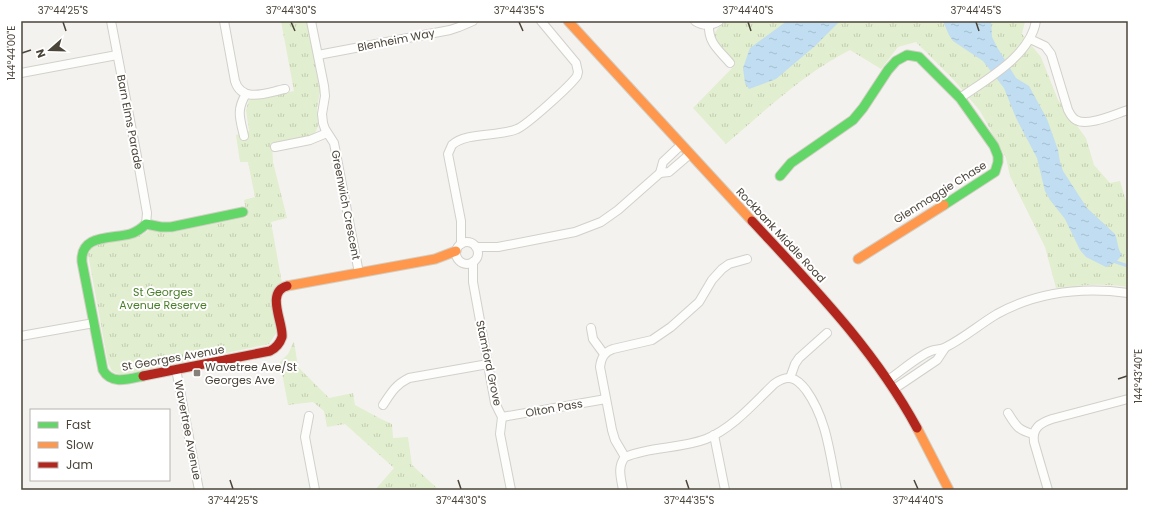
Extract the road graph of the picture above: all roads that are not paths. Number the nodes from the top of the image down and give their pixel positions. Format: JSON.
{"nodes":[{"id":1,"x":111,"y":21,"type":"edge"},
{"id":2,"x":224,"y":21,"type":"edge"},
{"id":3,"x":311,"y":21,"type":"edge"},
{"id":4,"x":473,"y":21,"type":"edge"},
{"id":5,"x":541,"y":21,"type":"edge"},
{"id":6,"x":568,"y":21,"type":"edge"},
{"id":7,"x":695,"y":21,"type":"edge"},
{"id":8,"x":719,"y":21,"type":"edge"},
{"id":9,"x":1036,"y":21,"type":"edge"},
{"id":10,"x":709,"y":25,"type":"junction"},
{"id":11,"x":1030,"y":39,"type":"junction"},
{"id":12,"x":117,"y":55,"type":"junction"},
{"id":13,"x":318,"y":55,"type":"junction"},
{"id":14,"x":730,"y":63,"type":"dead end"},
{"id":15,"x":21,"y":73,"type":"edge"},
{"id":16,"x":285,"y":89,"type":"dead end"},
{"id":17,"x":246,"y":94,"type":"junction"},
{"id":18,"x":960,"y":98,"type":"junction"},
{"id":19,"x":1128,"y":110,"type":"edge"},
{"id":20,"x":327,"y":133,"type":"junction"},
{"id":21,"x":244,"y":136,"type":"dead end"},
{"id":22,"x":681,"y":145,"type":"junction"},
{"id":23,"x":275,"y":147,"type":"dead end"},
{"id":24,"x":690,"y":154,"type":"junction"},
{"id":25,"x":660,"y":173,"type":"junction"},
{"id":26,"x":780,"y":176,"type":"dead end"},
{"id":27,"x":243,"y":212,"type":"dead end"},
{"id":28,"x":146,"y":224,"type":"junction"},
{"id":29,"x":467,"y":253,"type":"junction"},
{"id":30,"x":858,"y":258,"type":"dead end"},
{"id":31,"x":747,"y":260,"type":"dead end"},
{"id":32,"x":358,"y":273,"type":"junction"},
{"id":33,"x":1128,"y":292,"type":"edge"},
{"id":34,"x":94,"y":323,"type":"junction"},
{"id":35,"x":591,"y":328,"type":"dead end"},
{"id":36,"x":827,"y":333,"type":"dead end"},
{"id":37,"x":21,"y":336,"type":"edge"},
{"id":38,"x":945,"y":348,"type":"junction"},
{"id":39,"x":604,"y":354,"type":"junction"},
{"id":40,"x":488,"y":364,"type":"junction"},
{"id":41,"x":176,"y":369,"type":"junction"},
{"id":42,"x":790,"y":378,"type":"junction"},
{"id":43,"x":888,"y":380,"type":"junction"},
{"id":44,"x":894,"y":389,"type":"junction"},
{"id":45,"x":1128,"y":398,"type":"edge"},
{"id":46,"x":606,"y":399,"type":"junction"},
{"id":47,"x":383,"y":405,"type":"dead end"},
{"id":48,"x":1008,"y":413,"type":"dead end"},
{"id":49,"x":308,"y":416,"type":"dead end"},
{"id":50,"x":502,"y":418,"type":"junction"},
{"id":51,"x":1033,"y":434,"type":"junction"},
{"id":52,"x":714,"y":435,"type":"junction"},
{"id":53,"x":625,"y":457,"type":"junction"},
{"id":54,"x":948,"y":489,"type":"edge"},
{"id":55,"x":199,"y":490,"type":"edge"},
{"id":56,"x":315,"y":490,"type":"edge"},
{"id":57,"x":511,"y":490,"type":"edge"},
{"id":58,"x":623,"y":490,"type":"edge"},
{"id":59,"x":725,"y":490,"type":"edge"},
{"id":60,"x":837,"y":490,"type":"edge"},
{"id":61,"x":1048,"y":490,"type":"edge"}],
"edges":[{"from":1,"to":12,"type":"street","name":"Barn Elms Parade"},
{"from":2,"to":17,"type":"street"},
{"from":3,"to":13,"type":"street","name":"Greenwich Crescent"},
{"from":4,"to":13,"type":"street","name":"Blenheim Way"},
{"from":5,"to":29,"type":"street"},
{"from":6,"to":22,"type":"street","name":"Rockbank Middle Road"},
{"from":7,"to":10,"type":"street"},
{"from":8,"to":10,"type":"street"},
{"from":9,"to":11,"type":"street"},
{"from":10,"to":14,"type":"street"},
{"from":11,"to":18,"type":"street"},
{"from":11,"to":19,"type":"street"},
{"from":12,"to":15,"type":"street"},
{"from":12,"to":28,"type":"street","name":"Barn Elms Parade"},
{"from":13,"to":20,"type":"street","name":"Greenwich Crescent"},
{"from":16,"to":17,"type":"street"},
{"from":17,"to":21,"type":"street"},
{"from":18,"to":26,"type":"street","name":"Glenmaggie Chase"},
{"from":18,"to":30,"type":"street","name":"Glenmaggie Chase"},
{"from":20,"to":23,"type":"street"},
{"from":20,"to":32,"type":"street","name":"Greenwich Crescent"},
{"from":22,"to":24,"type":"street","name":"Rockbank Middle Road"},
{"from":22,"to":25,"type":"street","name":"St Georges Avenue"},
{"from":24,"to":25,"type":"street","name":"St Georges Avenue"},
{"from":24,"to":43,"type":"street","name":"Rockbank Middle Road"},
{"from":25,"to":29,"type":"street","name":"St Georges Avenue"},
{"from":27,"to":28,"type":"street"},
{"from":28,"to":34,"type":"street","name":"St Georges Avenue"},
{"from":29,"to":32,"type":"street","name":"St Georges Avenue"},
{"from":29,"to":40,"type":"street","name":"Stamford Grove"},
{"from":31,"to":39,"type":"street"},
{"from":32,"to":41,"type":"street","name":"St Georges Avenue"},
{"from":33,"to":38,"type":"street"},
{"from":34,"to":37,"type":"street"},
{"from":34,"to":41,"type":"street","name":"St Georges Avenue"},
{"from":35,"to":39,"type":"street"},
{"from":36,"to":42,"type":"street"},
{"from":38,"to":43,"type":"street"},
{"from":38,"to":44,"type":"street"},
{"from":39,"to":46,"type":"street"},
{"from":40,"to":47,"type":"street"},
{"from":40,"to":50,"type":"street","name":"Stamford Grove"},
{"from":41,"to":55,"type":"street","name":"Wavertree Avenue"},
{"from":42,"to":52,"type":"street"},
{"from":42,"to":60,"type":"street"},
{"from":43,"to":44,"type":"street","name":"Rockbank Middle Road"},
{"from":44,"to":54,"type":"street","name":"Rockbank Middle Road"},
{"from":45,"to":51,"type":"street"},
{"from":46,"to":50,"type":"street","name":"Olton Pass"},
{"from":46,"to":53,"type":"street"},
{"from":48,"to":51,"type":"street"},
{"from":49,"to":56,"type":"street"},
{"from":50,"to":57,"type":"street","name":"Stamford Grove"},
{"from":51,"to":61,"type":"street"},
{"from":52,"to":53,"type":"street"},
{"from":52,"to":59,"type":"street"},
{"from":53,"to":58,"type":"street"}]}
